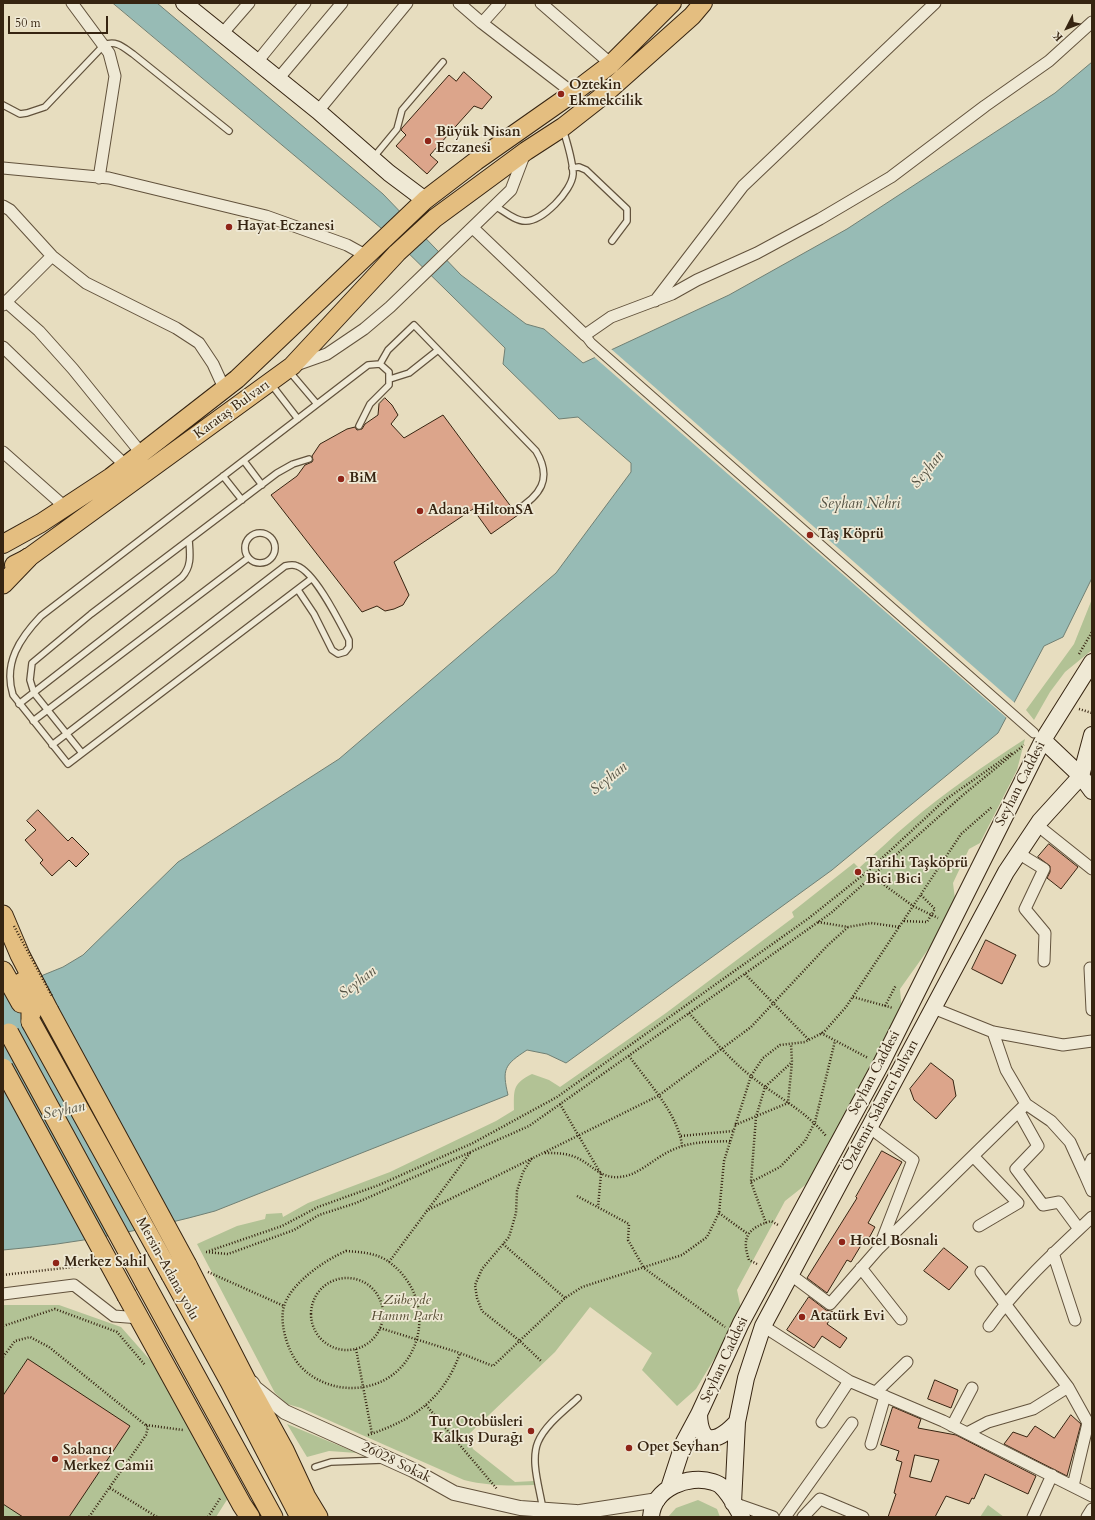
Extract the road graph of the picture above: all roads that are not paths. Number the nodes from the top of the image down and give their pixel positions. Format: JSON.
{"nodes":[{"id":1,"x":72,"y":3,"type":"edge"},
{"id":2,"x":249,"y":3,"type":"edge"},
{"id":3,"x":305,"y":3,"type":"edge"},
{"id":4,"x":342,"y":3,"type":"edge"},
{"id":5,"x":407,"y":3,"type":"edge"},
{"id":6,"x":459,"y":3,"type":"edge"},
{"id":7,"x":500,"y":3,"type":"edge"},
{"id":8,"x":541,"y":3,"type":"edge"},
{"id":9,"x":703,"y":3,"type":"edge"},
{"id":10,"x":935,"y":3,"type":"edge"},
{"id":11,"x":186,"y":4,"type":"edge"},
{"id":12,"x":664,"y":6,"type":"edge"},
{"id":13,"x":1092,"y":22,"type":"edge"},
{"id":14,"x":482,"y":23,"type":"junction"},
{"id":15,"x":222,"y":34,"type":"junction"},
{"id":16,"x":104,"y":45,"type":"junction"},
{"id":17,"x":257,"y":62,"type":"junction"},
{"id":18,"x":443,"y":62,"type":"dead end"},
{"id":19,"x":612,"y":64,"type":"junction"},
{"id":20,"x":278,"y":79,"type":"junction"},
{"id":21,"x":573,"y":93,"type":"junction"},
{"id":22,"x":3,"y":105,"type":"edge"},
{"id":23,"x":318,"y":111,"type":"junction"},
{"id":24,"x":563,"y":127,"type":"junction"},
{"id":25,"x":229,"y":131,"type":"dead end"},
{"id":26,"x":526,"y":151,"type":"junction"},
{"id":27,"x":373,"y":159,"type":"junction"},
{"id":28,"x":3,"y":168,"type":"edge"},
{"id":29,"x":572,"y":168,"type":"junction"},
{"id":30,"x":99,"y":178,"type":"junction"},
{"id":31,"x":421,"y":205,"type":"junction"},
{"id":32,"x":3,"y":206,"type":"edge"},
{"id":33,"x":495,"y":206,"type":"junction"},
{"id":34,"x":473,"y":228,"type":"junction"},
{"id":35,"x":612,"y":241,"type":"dead end"},
{"id":36,"x":52,"y":256,"type":"junction"},
{"id":37,"x":367,"y":256,"type":"junction"},
{"id":38,"x":655,"y":302,"type":"junction"},
{"id":39,"x":4,"y":303,"type":"edge"},
{"id":40,"x":588,"y":339,"type":"junction"},
{"id":41,"x":3,"y":347,"type":"edge"},
{"id":42,"x":438,"y":350,"type":"junction"},
{"id":43,"x":380,"y":364,"type":"junction"},
{"id":44,"x":290,"y":368,"type":"junction"},
{"id":45,"x":390,"y":379,"type":"junction"},
{"id":46,"x":269,"y":382,"type":"junction"},
{"id":47,"x":224,"y":388,"type":"junction"},
{"id":48,"x":316,"y":404,"type":"junction"},
{"id":49,"x":298,"y":419,"type":"junction"},
{"id":50,"x":359,"y":426,"type":"dead end"},
{"id":51,"x":3,"y":452,"type":"edge"},
{"id":52,"x":141,"y":453,"type":"junction"},
{"id":53,"x":309,"y":459,"type":"dead end"},
{"id":54,"x":244,"y":461,"type":"junction"},
{"id":55,"x":125,"y":465,"type":"junction"},
{"id":56,"x":223,"y":476,"type":"junction"},
{"id":57,"x":262,"y":485,"type":"junction"},
{"id":58,"x":242,"y":500,"type":"junction"},
{"id":59,"x":65,"y":507,"type":"junction"},
{"id":60,"x":515,"y":511,"type":"dead end"},
{"id":61,"x":188,"y":540,"type":"junction"},
{"id":62,"x":3,"y":544,"type":"edge"},
{"id":63,"x":28,"y":558,"type":"junction"},
{"id":64,"x":248,"y":558,"type":"junction"},
{"id":65,"x":3,"y":571,"type":"edge"},
{"id":66,"x":311,"y":579,"type":"junction"},
{"id":67,"x":3,"y":584,"type":"edge"},
{"id":68,"x":298,"y":590,"type":"junction"},
{"id":69,"x":1092,"y":662,"type":"edge"},
{"id":70,"x":34,"y":693,"type":"junction"},
{"id":71,"x":19,"y":704,"type":"junction"},
{"id":72,"x":48,"y":710,"type":"junction"},
{"id":73,"x":33,"y":721,"type":"junction"},
{"id":74,"x":1035,"y":733,"type":"junction"},
{"id":75,"x":66,"y":734,"type":"junction"},
{"id":76,"x":1092,"y":735,"type":"edge"},
{"id":77,"x":52,"y":745,"type":"junction"},
{"id":78,"x":82,"y":753,"type":"junction"},
{"id":79,"x":1086,"y":774,"type":"edge"},
{"id":80,"x":1092,"y":791,"type":"edge"},
{"id":81,"x":1037,"y":825,"type":"junction"},
{"id":82,"x":1018,"y":853,"type":"junction"},
{"id":83,"x":1092,"y":869,"type":"edge"},
{"id":84,"x":3,"y":915,"type":"edge"},
{"id":85,"x":3,"y":937,"type":"edge"},
{"id":86,"x":1044,"y":961,"type":"dead end"},
{"id":87,"x":1090,"y":968,"type":"dead end"},
{"id":88,"x":3,"y":971,"type":"edge"},
{"id":89,"x":933,"y":1008,"type":"junction"},
{"id":90,"x":1092,"y":1010,"type":"edge"},
{"id":91,"x":31,"y":1022,"type":"junction"},
{"id":92,"x":5,"y":1028,"type":"edge"},
{"id":93,"x":993,"y":1032,"type":"junction"},
{"id":94,"x":1092,"y":1041,"type":"edge"},
{"id":95,"x":3,"y":1068,"type":"edge"},
{"id":96,"x":1023,"y":1108,"type":"junction"},
{"id":97,"x":869,"y":1127,"type":"junction"},
{"id":98,"x":973,"y":1156,"type":"junction"},
{"id":99,"x":1092,"y":1158,"type":"edge"},
{"id":100,"x":1085,"y":1175,"type":"junction"},
{"id":101,"x":1092,"y":1191,"type":"edge"},
{"id":102,"x":1092,"y":1217,"type":"edge"},
{"id":103,"x":979,"y":1226,"type":"dead end"},
{"id":104,"x":1079,"y":1229,"type":"junction"},
{"id":105,"x":879,"y":1248,"type":"junction"},
{"id":106,"x":1053,"y":1253,"type":"junction"},
{"id":107,"x":861,"y":1268,"type":"junction"},
{"id":108,"x":981,"y":1272,"type":"dead end"},
{"id":109,"x":791,"y":1275,"type":"junction"},
{"id":110,"x":3,"y":1294,"type":"edge"},
{"id":111,"x":1004,"y":1304,"type":"junction"},
{"id":112,"x":140,"y":1318,"type":"junction"},
{"id":113,"x":901,"y":1319,"type":"dead end"},
{"id":114,"x":1075,"y":1320,"type":"dead end"},
{"id":115,"x":763,"y":1326,"type":"junction"},
{"id":116,"x":989,"y":1326,"type":"dead end"},
{"id":117,"x":230,"y":1350,"type":"junction"},
{"id":118,"x":907,"y":1362,"type":"dead end"},
{"id":119,"x":849,"y":1381,"type":"junction"},
{"id":120,"x":230,"y":1382,"type":"junction"},
{"id":121,"x":1068,"y":1387,"type":"junction"},
{"id":122,"x":972,"y":1388,"type":"dead end"},
{"id":123,"x":206,"y":1394,"type":"junction"},
{"id":124,"x":881,"y":1394,"type":"junction"},
{"id":125,"x":578,"y":1398,"type":"dead end"},
{"id":126,"x":699,"y":1414,"type":"junction"},
{"id":127,"x":736,"y":1422,"type":"junction"},
{"id":128,"x":822,"y":1422,"type":"dead end"},
{"id":129,"x":852,"y":1423,"type":"dead end"},
{"id":130,"x":1090,"y":1423,"type":"edge"},
{"id":131,"x":952,"y":1426,"type":"junction"},
{"id":132,"x":967,"y":1433,"type":"junction"},
{"id":133,"x":871,"y":1444,"type":"dead end"},
{"id":134,"x":390,"y":1460,"type":"junction"},
{"id":135,"x":315,"y":1467,"type":"dead end"},
{"id":136,"x":1052,"y":1475,"type":"junction"},
{"id":137,"x":1073,"y":1486,"type":"junction"},
{"id":138,"x":669,"y":1488,"type":"junction"},
{"id":139,"x":305,"y":1495,"type":"junction"},
{"id":140,"x":1092,"y":1496,"type":"edge"},
{"id":141,"x":658,"y":1500,"type":"junction"},
{"id":142,"x":733,"y":1503,"type":"junction"},
{"id":143,"x":1092,"y":1509,"type":"edge"},
{"id":144,"x":543,"y":1510,"type":"junction"},
{"id":145,"x":576,"y":1512,"type":"junction"},
{"id":146,"x":252,"y":1517,"type":"edge"},
{"id":147,"x":273,"y":1517,"type":"edge"},
{"id":148,"x":300,"y":1517,"type":"edge"},
{"id":149,"x":318,"y":1517,"type":"edge"},
{"id":150,"x":593,"y":1517,"type":"edge"},
{"id":151,"x":651,"y":1517,"type":"edge"},
{"id":152,"x":742,"y":1517,"type":"edge"},
{"id":153,"x":773,"y":1517,"type":"edge"},
{"id":154,"x":786,"y":1517,"type":"edge"},
{"id":155,"x":802,"y":1517,"type":"edge"},
{"id":156,"x":863,"y":1517,"type":"edge"},
{"id":157,"x":1033,"y":1517,"type":"edge"},
{"id":158,"x":1087,"y":1517,"type":"edge"}],
"edges":[{"from":1,"to":16,"type":"street"},
{"from":2,"to":15,"type":"street"},
{"from":3,"to":17,"type":"street"},
{"from":4,"to":20,"type":"street"},
{"from":5,"to":23,"type":"street"},
{"from":6,"to":14,"type":"street"},
{"from":7,"to":14,"type":"street"},
{"from":8,"to":19,"type":"street"},
{"from":9,"to":24,"type":"main road","name":"Karataş Bulvarı"},
{"from":10,"to":38,"type":"street"},
{"from":11,"to":15,"type":"main road"},
{"from":12,"to":19,"type":"main road","name":"Karataş Bulvarı"},
{"from":13,"to":38,"type":"street"},
{"from":14,"to":21,"type":"street"},
{"from":15,"to":17,"type":"main road"},
{"from":16,"to":22,"type":"lane"},
{"from":16,"to":25,"type":"lane"},
{"from":16,"to":30,"type":"street"},
{"from":17,"to":20,"type":"main road"},
{"from":18,"to":27,"type":"lane"},
{"from":19,"to":21,"type":"main road","name":"Karataş Bulvarı"},
{"from":20,"to":23,"type":"main road"},
{"from":21,"to":31,"type":"main road","name":"Karataş Bulvarı"},
{"from":23,"to":27,"type":"main road"},
{"from":24,"to":26,"type":"main road","name":"Karataş Bulvarı"},
{"from":24,"to":29,"type":"lane"},
{"from":26,"to":33,"type":"street"},
{"from":26,"to":44,"type":"main road","name":"Karataş Bulvarı"},
{"from":27,"to":31,"type":"main road"},
{"from":28,"to":30,"type":"street"},
{"from":29,"to":33,"type":"lane"},
{"from":29,"to":35,"type":"lane"},
{"from":30,"to":37,"type":"street"},
{"from":31,"to":37,"type":"main road","name":"Karataş Bulvarı"},
{"from":32,"to":36,"type":"street"},
{"from":33,"to":34,"type":"street"},
{"from":34,"to":40,"type":"street"},
{"from":34,"to":44,"type":"street"},
{"from":36,"to":39,"type":"street"},
{"from":36,"to":47,"type":"street"},
{"from":37,"to":47,"type":"main road","name":"Karataş Bulvarı"},
{"from":38,"to":40,"type":"street"},
{"from":39,"to":52,"type":"street"},
{"from":40,"to":74,"type":"street"},
{"from":41,"to":55,"type":"street"},
{"from":42,"to":43,"type":"lane"},
{"from":42,"to":45,"type":"lane"},
{"from":42,"to":60,"type":"lane"},
{"from":43,"to":45,"type":"lane"},
{"from":43,"to":48,"type":"lane"},
{"from":44,"to":46,"type":"main road","name":"Karataş Bulvarı"},
{"from":44,"to":48,"type":"lane"},
{"from":45,"to":50,"type":"lane"},
{"from":46,"to":49,"type":"lane"},
{"from":46,"to":63,"type":"main road","name":"Karataş Bulvarı"},
{"from":47,"to":52,"type":"main road","name":"Karataş Bulvarı"},
{"from":48,"to":49,"type":"lane"},
{"from":49,"to":54,"type":"lane"},
{"from":51,"to":59,"type":"street"},
{"from":52,"to":55,"type":"main road","name":"Karataş Bulvarı"},
{"from":53,"to":57,"type":"lane"},
{"from":54,"to":56,"type":"lane"},
{"from":54,"to":57,"type":"lane"},
{"from":55,"to":59,"type":"main road","name":"Karataş Bulvarı"},
{"from":56,"to":58,"type":"lane"},
{"from":56,"to":71,"type":"lane"},
{"from":57,"to":58,"type":"lane"},
{"from":58,"to":61,"type":"lane"},
{"from":59,"to":62,"type":"main road","name":"Karataş Bulvarı"},
{"from":61,"to":70,"type":"lane"},
{"from":61,"to":70,"type":"lane"},
{"from":63,"to":65,"type":"main road","name":"Karataş Bulvarı"},
{"from":63,"to":67,"type":"highway"},
{"from":64,"to":64,"type":"lane"},
{"from":64,"to":72,"type":"lane"},
{"from":66,"to":68,"type":"lane"},
{"from":66,"to":68,"type":"lane"},
{"from":66,"to":75,"type":"lane"},
{"from":68,"to":78,"type":"lane"},
{"from":69,"to":74,"type":"main road","name":"Seyhan Caddesi"},
{"from":70,"to":71,"type":"lane"},
{"from":70,"to":72,"type":"lane"},
{"from":71,"to":73,"type":"lane"},
{"from":72,"to":73,"type":"lane"},
{"from":72,"to":75,"type":"lane"},
{"from":73,"to":77,"type":"lane"},
{"from":74,"to":79,"type":"main road"},
{"from":74,"to":126,"type":"main road","name":"Seyhan Caddesi"},
{"from":75,"to":77,"type":"lane"},
{"from":75,"to":78,"type":"lane"},
{"from":76,"to":79,"type":"main road","name":"Özdemir Sabancı bulvarı"},
{"from":77,"to":78,"type":"lane"},
{"from":79,"to":80,"type":"main road"},
{"from":79,"to":81,"type":"main road","name":"Özdemir Sabancı bulvarı"},
{"from":81,"to":82,"type":"main road","name":"Özdemir Sabancı bulvarı"},
{"from":81,"to":83,"type":"street"},
{"from":82,"to":86,"type":"street"},
{"from":82,"to":89,"type":"main road","name":"Özdemir Sabancı bulvarı"},
{"from":84,"to":117,"type":"highway","bridge":true},
{"from":85,"to":91,"type":"highway"},
{"from":87,"to":90,"type":"street"},
{"from":88,"to":91,"type":"highway","name":"Mersin-Adana yolu"},
{"from":89,"to":93,"type":"street"},
{"from":89,"to":97,"type":"main road","name":"Özdemir Sabancı bulvarı"},
{"from":91,"to":120,"type":"highway","name":"Mersin-Adana yolu","bridge":true},
{"from":92,"to":123,"type":"highway","name":"Mersin-Adana yolu","bridge":true},
{"from":93,"to":94,"type":"street"},
{"from":93,"to":96,"type":"street"},
{"from":95,"to":112,"type":"highway","bridge":true},
{"from":96,"to":98,"type":"street"},
{"from":96,"to":100,"type":"street"},
{"from":96,"to":104,"type":"street"},
{"from":97,"to":105,"type":"street"},
{"from":97,"to":109,"type":"main road","name":"Özdemir Sabancı bulvarı"},
{"from":98,"to":103,"type":"street"},
{"from":98,"to":105,"type":"street"},
{"from":99,"to":100,"type":"street"},
{"from":100,"to":101,"type":"street"},
{"from":102,"to":104,"type":"street"},
{"from":104,"to":106,"type":"street"},
{"from":105,"to":107,"type":"street"},
{"from":106,"to":111,"type":"street"},
{"from":106,"to":114,"type":"street"},
{"from":107,"to":109,"type":"street"},
{"from":107,"to":113,"type":"street"},
{"from":108,"to":111,"type":"street"},
{"from":109,"to":115,"type":"main road","name":"Özdemir Sabancı bulvarı"},
{"from":110,"to":112,"type":"street"},
{"from":111,"to":116,"type":"street"},
{"from":111,"to":121,"type":"street"},
{"from":112,"to":146,"type":"highway"},
{"from":115,"to":119,"type":"street"},
{"from":115,"to":127,"type":"main road","name":"Özdemir Sabancı bulvarı"},
{"from":117,"to":134,"type":"street","name":"26028 Sokak"},
{"from":117,"to":139,"type":"highway"},
{"from":118,"to":124,"type":"street"},
{"from":119,"to":124,"type":"street"},
{"from":119,"to":128,"type":"street"},
{"from":120,"to":139,"type":"highway"},
{"from":120,"to":148,"type":"highway","name":"Mersin-Adana yolu"},
{"from":121,"to":130,"type":"street"},
{"from":121,"to":132,"type":"street"},
{"from":122,"to":131,"type":"street"},
{"from":123,"to":146,"type":"highway"},
{"from":123,"to":147,"type":"highway","name":"Mersin-Adana yolu"},
{"from":124,"to":131,"type":"street"},
{"from":124,"to":133,"type":"street"},
{"from":125,"to":144,"type":"lane"},
{"from":126,"to":127,"type":"main road"},
{"from":126,"to":138,"type":"main road","name":"Seyhan Caddesi"},
{"from":127,"to":142,"type":"main road","name":"Özdemir Sabancı bulvarı"},
{"from":129,"to":154,"type":"street"},
{"from":130,"to":137,"type":"street"},
{"from":131,"to":132,"type":"street"},
{"from":132,"to":136,"type":"street"},
{"from":134,"to":135,"type":"lane"},
{"from":134,"to":144,"type":"street","name":"26028 Sokak"},
{"from":136,"to":137,"type":"street"},
{"from":136,"to":157,"type":"street"},
{"from":137,"to":140,"type":"street"},
{"from":138,"to":141,"type":"main road"},
{"from":138,"to":142,"type":"main road"},
{"from":139,"to":149,"type":"highway"},
{"from":141,"to":145,"type":"street"},
{"from":141,"to":151,"type":"main road"},
{"from":142,"to":152,"type":"main road"},
{"from":142,"to":153,"type":"street"},
{"from":143,"to":158,"type":"street"},
{"from":144,"to":145,"type":"street","name":"26028 Sokak"},
{"from":145,"to":150,"type":"street","name":"26028 Sokak"},
{"from":155,"to":156,"type":"street"}]}
